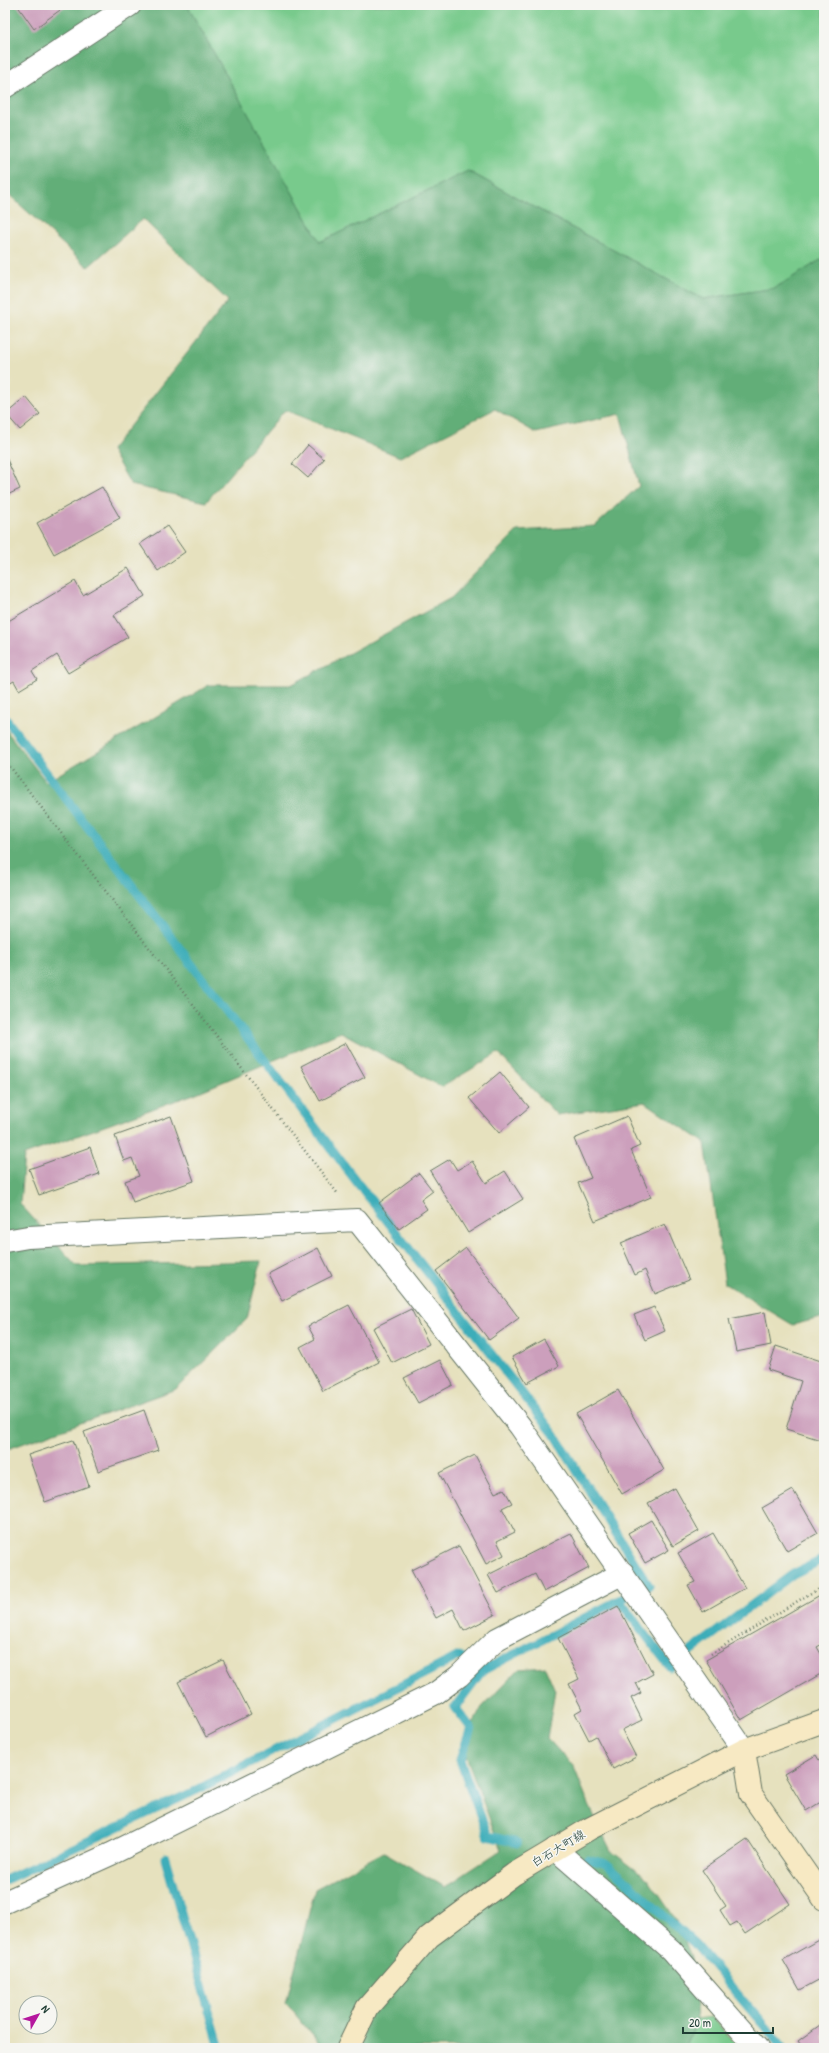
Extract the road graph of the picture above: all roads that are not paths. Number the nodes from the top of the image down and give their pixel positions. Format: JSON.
{"nodes":[{"id":1,"x":130,"y":5,"type":"edge"},
{"id":2,"x":5,"y":87,"type":"edge"},
{"id":3,"x":5,"y":1241,"type":"edge"},
{"id":4,"x":626,"y":1578,"type":"junction"},
{"id":5,"x":824,"y":1721,"type":"edge"},
{"id":6,"x":744,"y":1750,"type":"junction"},
{"id":7,"x":555,"y":1850,"type":"junction"},
{"id":8,"x":824,"y":1899,"type":"edge"},
{"id":9,"x":5,"y":1902,"type":"edge"},
{"id":10,"x":348,"y":2048,"type":"edge"},
{"id":11,"x":757,"y":2048,"type":"edge"}],
"edges":[{"from":1,"to":2,"type":"street"},
{"from":3,"to":4,"type":"street"},
{"from":4,"to":6,"type":"street"},
{"from":4,"to":9,"type":"street"},
{"from":5,"to":6,"type":"main road","name":"白石大町線"},
{"from":6,"to":7,"type":"main road","name":"白石大町線"},
{"from":6,"to":8,"type":"main road"},
{"from":7,"to":10,"type":"main road","name":"白石大町線"},
{"from":7,"to":11,"type":"street"}]}
